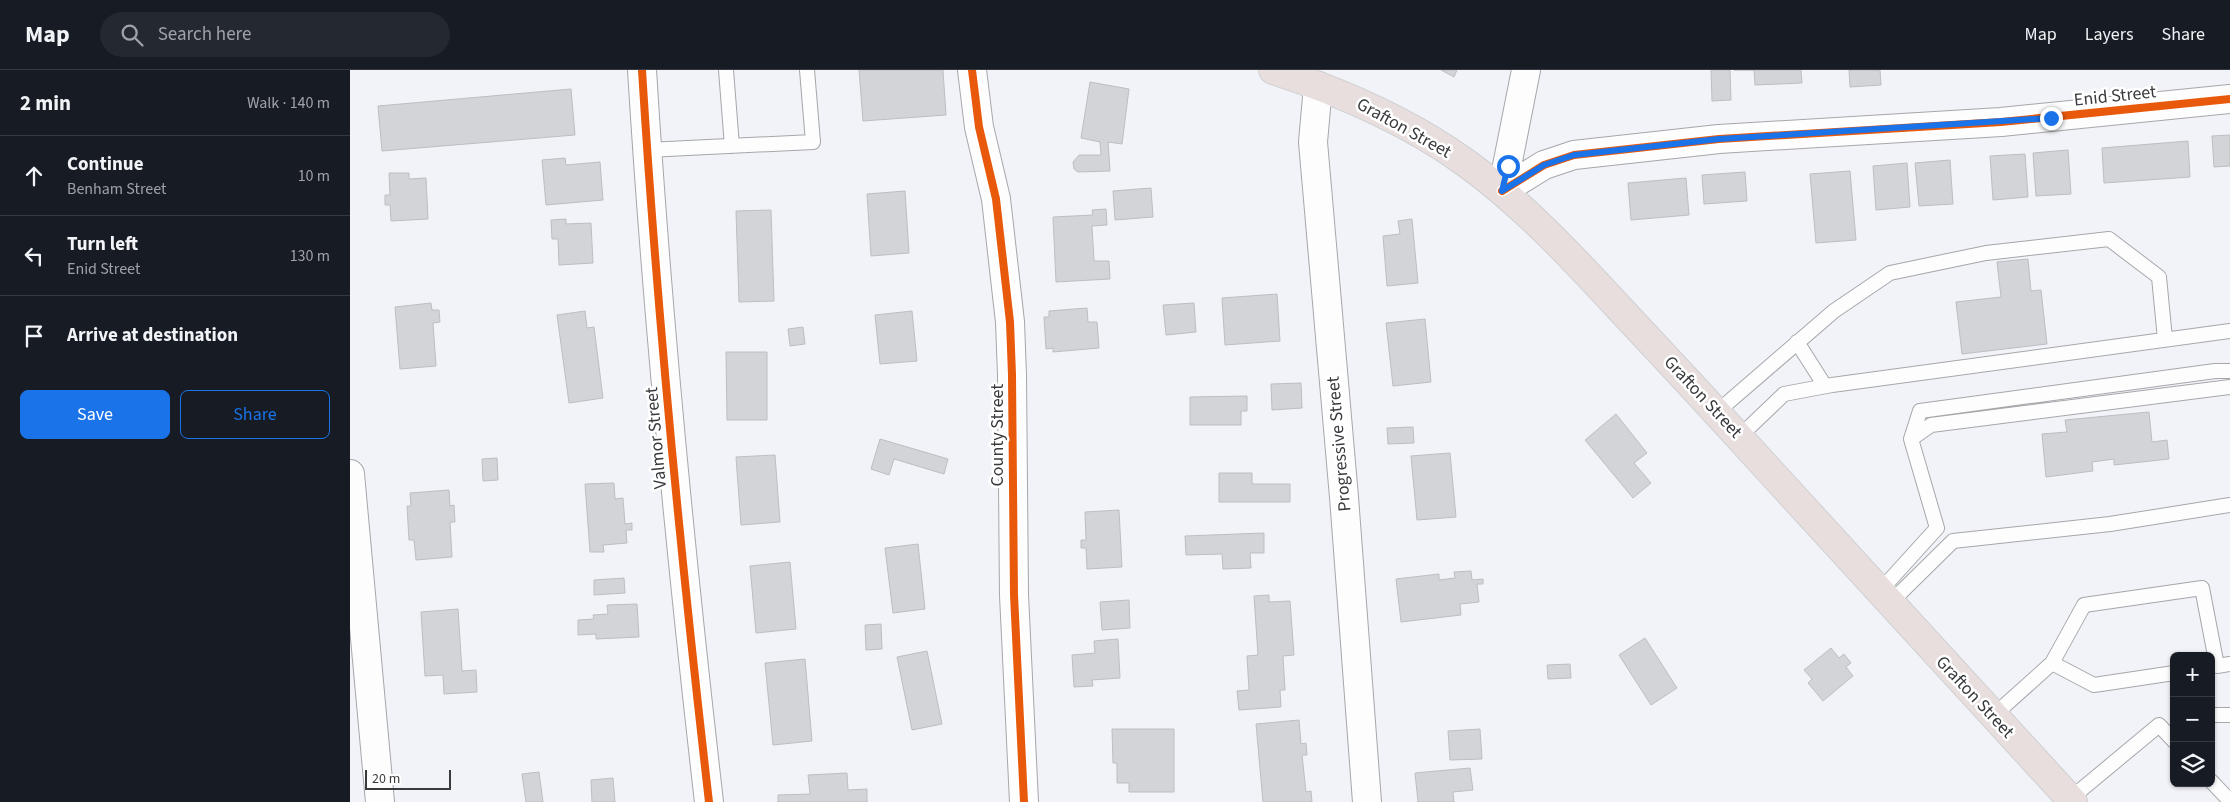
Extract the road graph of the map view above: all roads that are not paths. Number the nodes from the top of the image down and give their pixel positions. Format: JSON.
{"nodes":[{"id":1,"x":642,"y":70,"type":"edge"},
{"id":2,"x":726,"y":70,"type":"edge"},
{"id":3,"x":807,"y":70,"type":"edge"},
{"id":4,"x":972,"y":70,"type":"edge"},
{"id":5,"x":1273,"y":70,"type":"edge"},
{"id":6,"x":1526,"y":70,"type":"edge"},
{"id":7,"x":1318,"y":86,"type":"junction"},
{"id":8,"x":2230,"y":99,"type":"edge"},
{"id":9,"x":732,"y":146,"type":"junction"},
{"id":10,"x":647,"y":150,"type":"junction"},
{"id":11,"x":1502,"y":191,"type":"junction"},
{"id":12,"x":2230,"y":332,"type":"edge"},
{"id":13,"x":2166,"y":339,"type":"junction"},
{"id":14,"x":1797,"y":342,"type":"junction"},
{"id":15,"x":2230,"y":371,"type":"edge"},
{"id":16,"x":1825,"y":386,"type":"junction"},
{"id":17,"x":2230,"y":387,"type":"edge"},
{"id":18,"x":1717,"y":412,"type":"junction"},
{"id":19,"x":1739,"y":437,"type":"junction"},
{"id":20,"x":1910,"y":439,"type":"junction"},
{"id":21,"x":350,"y":474,"type":"edge"},
{"id":22,"x":2230,"y":505,"type":"edge"},
{"id":23,"x":1885,"y":598,"type":"junction"},
{"id":24,"x":2052,"y":663,"type":"junction"},
{"id":25,"x":2220,"y":666,"type":"edge"},
{"id":26,"x":2170,"y":674,"type":"edge"},
{"id":27,"x":2230,"y":714,"type":"edge"},
{"id":28,"x":2215,"y":715,"type":"edge"},
{"id":29,"x":1993,"y":716,"type":"junction"},
{"id":30,"x":2169,"y":727,"type":"edge"},
{"id":31,"x":2215,"y":785,"type":"edge"},
{"id":32,"x":2072,"y":800,"type":"edge"},
{"id":33,"x":2230,"y":801,"type":"edge"},
{"id":34,"x":380,"y":802,"type":"edge"},
{"id":35,"x":708,"y":802,"type":"edge"},
{"id":36,"x":1024,"y":802,"type":"edge"},
{"id":37,"x":1367,"y":802,"type":"edge"}],
"edges":[{"from":1,"to":10,"type":"street","name":"Valmor Street"},
{"from":2,"to":9,"type":"lane"},
{"from":3,"to":9,"type":"lane"},
{"from":4,"to":36,"type":"street","name":"County Street"},
{"from":5,"to":7,"type":"highway","name":"Grafton Street"},
{"from":6,"to":11,"type":"street"},
{"from":7,"to":11,"type":"highway","name":"Grafton Street"},
{"from":7,"to":37,"type":"street","name":"Progressive Street"},
{"from":8,"to":11,"type":"street","name":"Enid Street"},
{"from":9,"to":10,"type":"lane"},
{"from":10,"to":35,"type":"street","name":"Valmor Street"},
{"from":11,"to":18,"type":"highway","name":"Grafton Street"},
{"from":12,"to":13,"type":"lane"},
{"from":13,"to":14,"type":"lane"},
{"from":13,"to":16,"type":"lane"},
{"from":14,"to":16,"type":"lane"},
{"from":14,"to":18,"type":"lane"},
{"from":15,"to":20,"type":"lane"},
{"from":16,"to":19,"type":"lane"},
{"from":17,"to":20,"type":"lane"},
{"from":18,"to":19,"type":"highway","name":"Grafton Street"},
{"from":19,"to":23,"type":"highway","name":"Grafton Street"},
{"from":20,"to":23,"type":"lane"},
{"from":21,"to":34,"type":"street"},
{"from":22,"to":23,"type":"lane"},
{"from":23,"to":29,"type":"highway","name":"Grafton Street"},
{"from":24,"to":25,"type":"lane"},
{"from":24,"to":26,"type":"lane"},
{"from":24,"to":29,"type":"lane"},
{"from":27,"to":28,"type":"lane"},
{"from":29,"to":32,"type":"highway","name":"Grafton Street"},
{"from":30,"to":32,"type":"lane"},
{"from":31,"to":33,"type":"lane"}]}
